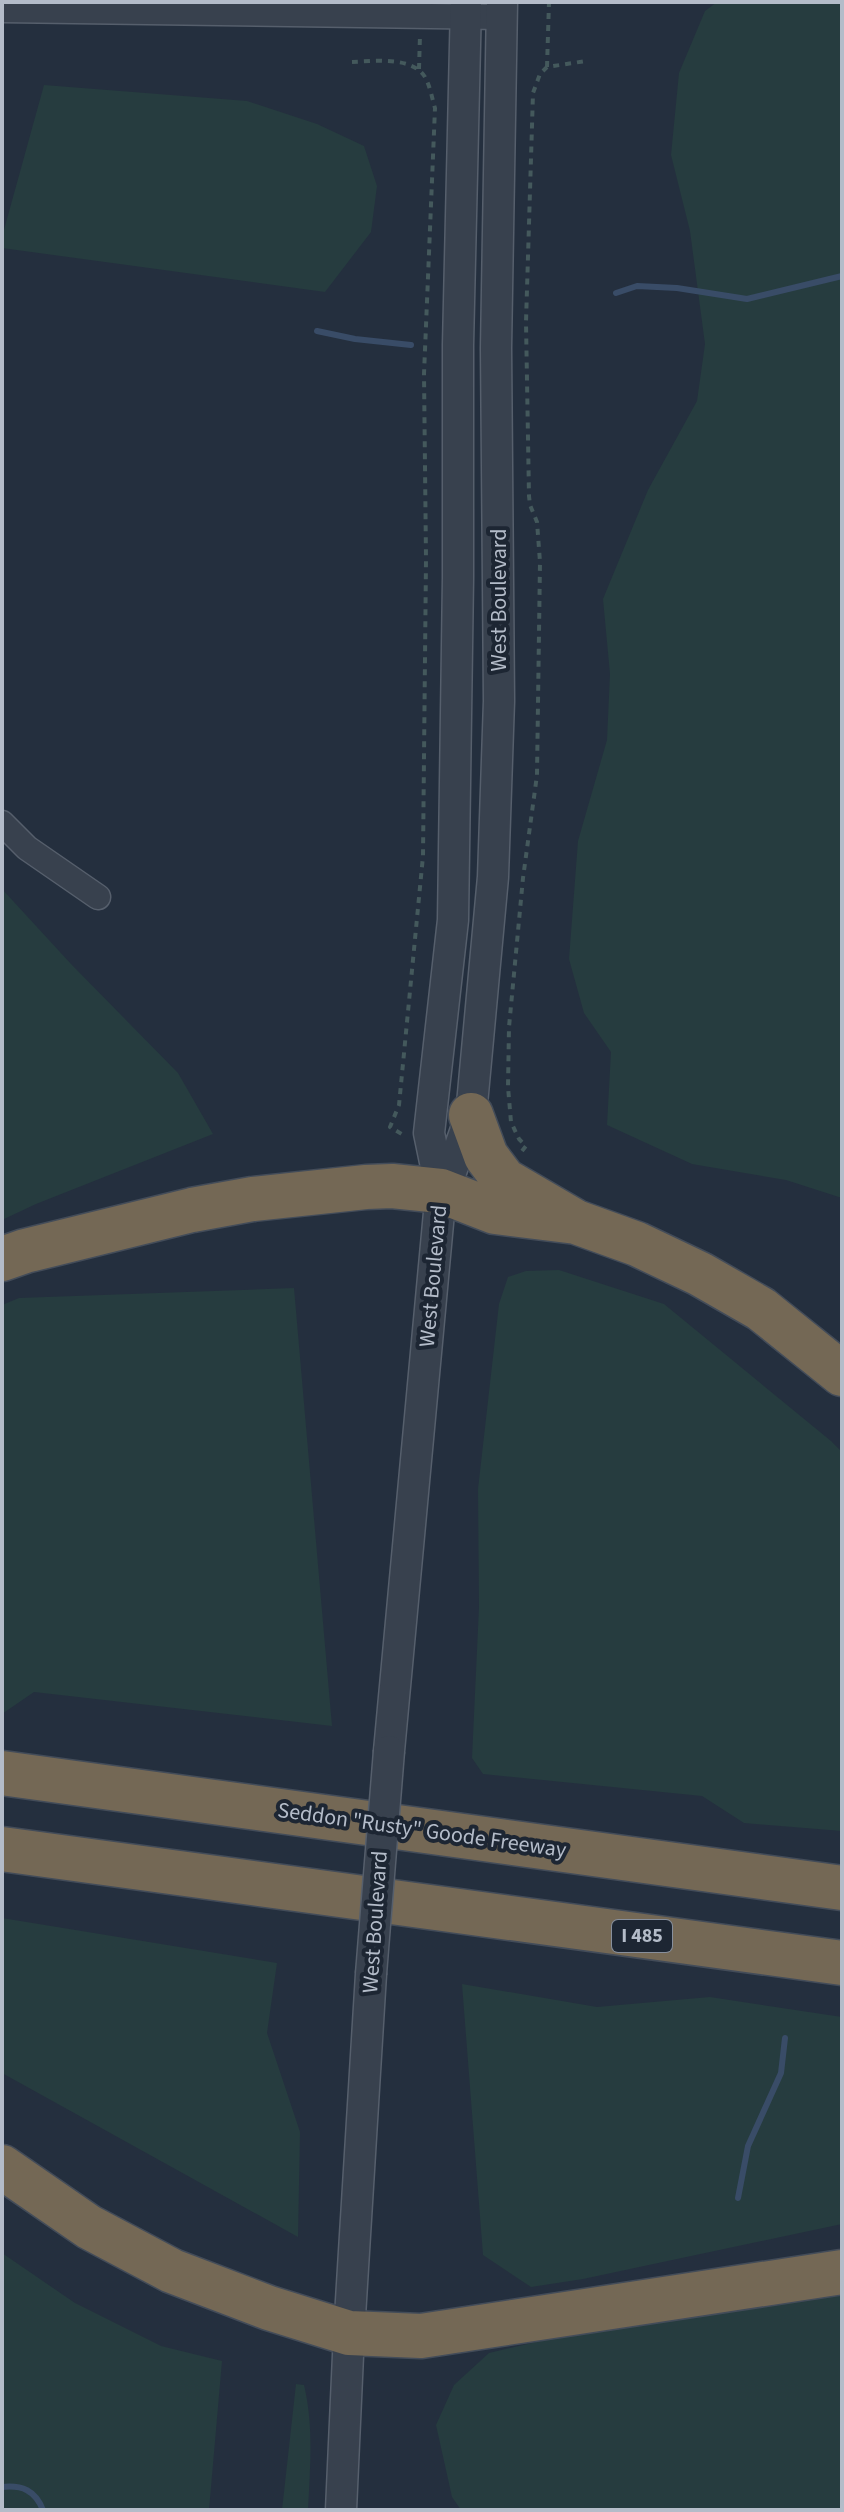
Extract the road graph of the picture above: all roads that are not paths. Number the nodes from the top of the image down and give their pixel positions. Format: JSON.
{"nodes":[{"id":1,"x":466,"y":9,"type":"edge"},
{"id":2,"x":2,"y":10,"type":"edge"},
{"id":3,"x":502,"y":10,"type":"edge"},
{"id":4,"x":458,"y":393,"type":"junction"},
{"id":5,"x":458,"y":578,"type":"junction"},
{"id":6,"x":500,"y":582,"type":"junction"},
{"id":7,"x":2,"y":823,"type":"edge"},
{"id":8,"x":493,"y":877,"type":"junction"},
{"id":9,"x":98,"y":897,"type":"dead end"},
{"id":10,"x":471,"y":1115,"type":"junction"},
{"id":11,"x":441,"y":1191,"type":"junction"},
{"id":12,"x":576,"y":1222,"type":"junction"},
{"id":13,"x":2,"y":1259,"type":"edge"},
{"id":14,"x":842,"y":1374,"type":"edge"},
{"id":15,"x":2,"y":1773,"type":"edge"},
{"id":16,"x":2,"y":1849,"type":"edge"},
{"id":17,"x":842,"y":1888,"type":"edge"},
{"id":18,"x":842,"y":1963,"type":"edge"},
{"id":19,"x":2,"y":2167,"type":"edge"},
{"id":20,"x":842,"y":2272,"type":"edge"},
{"id":21,"x":349,"y":2333,"type":"junction"},
{"id":22,"x":341,"y":2510,"type":"edge"}],
"edges":[{"from":1,"to":2,"type":"street"},
{"from":1,"to":3,"type":"street"},
{"from":1,"to":4,"type":"street","name":"West Boulevard"},
{"from":3,"to":6,"type":"street","name":"West Boulevard"},
{"from":4,"to":5,"type":"street","name":"West Boulevard"},
{"from":4,"to":6,"type":"street"},
{"from":5,"to":8,"type":"street"},
{"from":5,"to":11,"type":"street","name":"West Boulevard"},
{"from":6,"to":8,"type":"street","name":"West Boulevard"},
{"from":7,"to":9,"type":"street"},
{"from":8,"to":10,"type":"street","name":"West Boulevard"},
{"from":10,"to":11,"type":"street","name":"West Boulevard"},
{"from":10,"to":12,"type":"highway"},
{"from":11,"to":12,"type":"highway"},
{"from":11,"to":13,"type":"highway"},
{"from":11,"to":21,"type":"street","name":"West Boulevard","bridge":true},
{"from":12,"to":14,"type":"highway"},
{"from":15,"to":17,"type":"highway","name":"Seddon \"Rusty\" Goode Freeway"},
{"from":16,"to":18,"type":"highway","number":"I 485"},
{"from":19,"to":21,"type":"highway"},
{"from":20,"to":21,"type":"highway"},
{"from":21,"to":22,"type":"street","name":"West Boulevard"}]}
